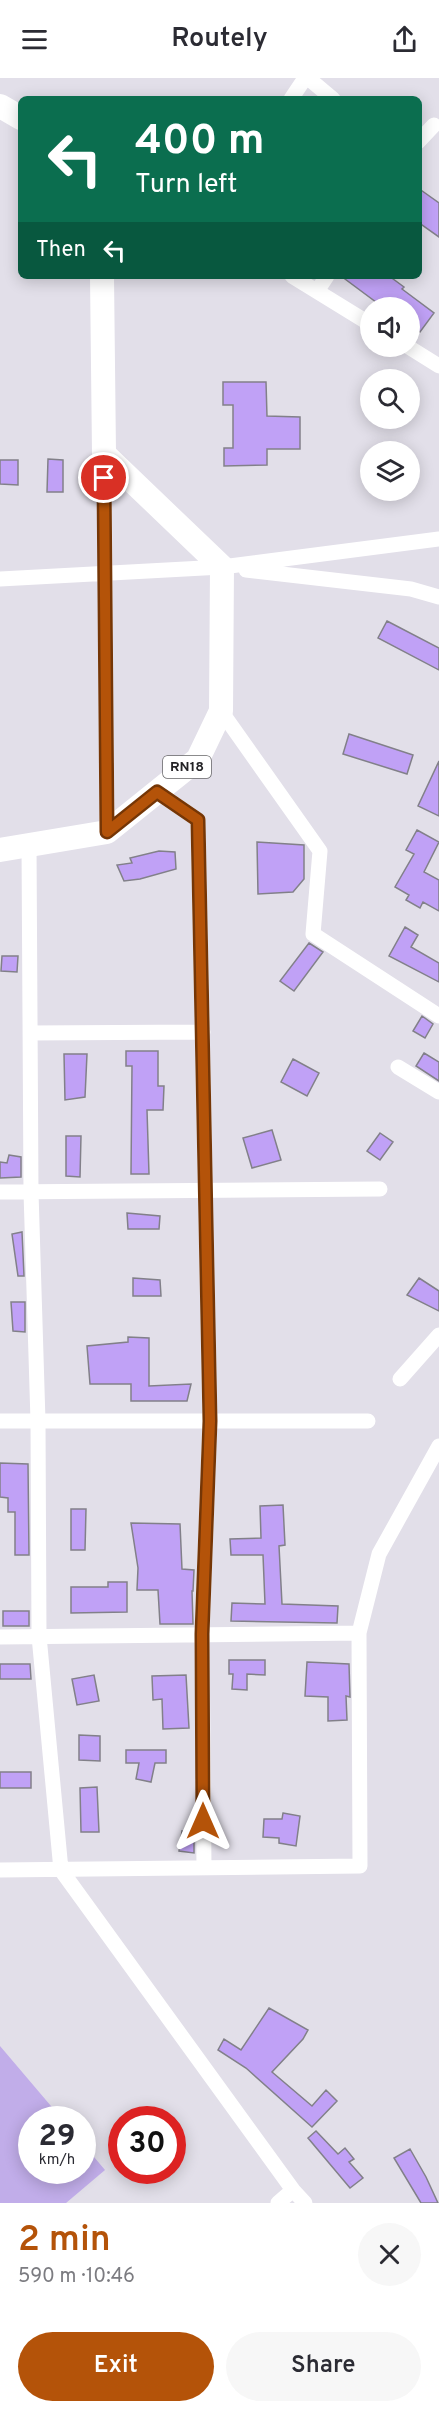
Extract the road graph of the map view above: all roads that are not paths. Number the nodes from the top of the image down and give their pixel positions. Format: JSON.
{"nodes":[{"id":1,"x":307,"y":78,"type":"edge"},
{"id":2,"x":293,"y":96,"type":"edge"},
{"id":3,"x":329,"y":96,"type":"edge"},
{"id":4,"x":0,"y":106,"type":"edge"},
{"id":5,"x":18,"y":116,"type":"edge"},
{"id":6,"x":434,"y":125,"type":"dead end"},
{"id":7,"x":422,"y":138,"type":"edge"},
{"id":8,"x":102,"y":279,"type":"edge"},
{"id":9,"x":297,"y":279,"type":"edge"},
{"id":10,"x":325,"y":279,"type":"edge"},
{"id":11,"x":317,"y":291,"type":"junction"},
{"id":12,"x":360,"y":318,"type":"edge"},
{"id":13,"x":420,"y":354,"type":"edge"},
{"id":14,"x":439,"y":366,"type":"edge"},
{"id":15,"x":104,"y":454,"type":"junction"},
{"id":16,"x":439,"y":539,"type":"edge"},
{"id":17,"x":222,"y":567,"type":"junction"},
{"id":18,"x":105,"y":574,"type":"junction"},
{"id":19,"x":0,"y":579,"type":"edge"},
{"id":20,"x":439,"y":597,"type":"edge"},
{"id":21,"x":221,"y":711,"type":"junction"},
{"id":22,"x":157,"y":792,"type":"junction"},
{"id":23,"x":107,"y":832,"type":"junction"},
{"id":24,"x":29,"y":844,"type":"junction"},
{"id":25,"x":0,"y":849,"type":"edge"},
{"id":26,"x":439,"y":1016,"type":"edge"},
{"id":27,"x":203,"y":1032,"type":"junction"},
{"id":28,"x":30,"y":1033,"type":"junction"},
{"id":29,"x":398,"y":1067,"type":"dead end"},
{"id":30,"x":439,"y":1092,"type":"edge"},
{"id":31,"x":380,"y":1189,"type":"dead end"},
{"id":32,"x":205,"y":1191,"type":"junction"},
{"id":33,"x":0,"y":1192,"type":"edge"},
{"id":34,"x":31,"y":1192,"type":"junction"},
{"id":35,"x":439,"y":1335,"type":"edge"},
{"id":36,"x":400,"y":1378,"type":"dead end"},
{"id":37,"x":0,"y":1421,"type":"edge"},
{"id":38,"x":38,"y":1421,"type":"junction"},
{"id":39,"x":210,"y":1421,"type":"junction"},
{"id":40,"x":368,"y":1421,"type":"dead end"},
{"id":41,"x":439,"y":1446,"type":"edge"},
{"id":42,"x":359,"y":1633,"type":"junction"},
{"id":43,"x":202,"y":1634,"type":"junction"},
{"id":44,"x":0,"y":1636,"type":"edge"},
{"id":45,"x":39,"y":1636,"type":"junction"},
{"id":46,"x":204,"y":1868,"type":"junction"},
{"id":47,"x":62,"y":1869,"type":"junction"},
{"id":48,"x":0,"y":1870,"type":"edge"},
{"id":49,"x":293,"y":2190,"type":"junction"},
{"id":50,"x":278,"y":2203,"type":"edge"},
{"id":51,"x":305,"y":2203,"type":"edge"}],
"edges":[{"from":1,"to":2,"type":"street"},
{"from":1,"to":3,"type":"street"},
{"from":4,"to":5,"type":"main road"},
{"from":6,"to":7,"type":"street"},
{"from":8,"to":15,"type":"main road"},
{"from":9,"to":11,"type":"street"},
{"from":10,"to":11,"type":"street"},
{"from":11,"to":12,"type":"street"},
{"from":13,"to":14,"type":"street"},
{"from":15,"to":17,"type":"main road"},
{"from":15,"to":18,"type":"street"},
{"from":16,"to":17,"type":"street"},
{"from":17,"to":18,"type":"street"},
{"from":17,"to":20,"type":"street"},
{"from":17,"to":21,"type":"main road","number":"RN18"},
{"from":18,"to":19,"type":"street"},
{"from":18,"to":23,"type":"street"},
{"from":21,"to":22,"type":"main road","number":"RN18"},
{"from":21,"to":26,"type":"street"},
{"from":22,"to":23,"type":"main road","number":"RN18"},
{"from":22,"to":27,"type":"street"},
{"from":23,"to":24,"type":"main road","number":"RN18"},
{"from":24,"to":25,"type":"main road","number":"RN18"},
{"from":24,"to":28,"type":"street"},
{"from":27,"to":28,"type":"street"},
{"from":27,"to":32,"type":"street"},
{"from":28,"to":34,"type":"street"},
{"from":29,"to":30,"type":"street"},
{"from":31,"to":32,"type":"street"},
{"from":32,"to":34,"type":"street"},
{"from":32,"to":39,"type":"street"},
{"from":33,"to":34,"type":"street"},
{"from":34,"to":38,"type":"street"},
{"from":35,"to":36,"type":"street"},
{"from":37,"to":38,"type":"street"},
{"from":38,"to":39,"type":"street"},
{"from":38,"to":45,"type":"street"},
{"from":39,"to":40,"type":"street"},
{"from":39,"to":43,"type":"street"},
{"from":41,"to":42,"type":"street"},
{"from":42,"to":43,"type":"street"},
{"from":42,"to":46,"type":"street"},
{"from":43,"to":45,"type":"street"},
{"from":43,"to":46,"type":"street"},
{"from":44,"to":45,"type":"street"},
{"from":45,"to":47,"type":"street"},
{"from":46,"to":47,"type":"street"},
{"from":47,"to":48,"type":"street"},
{"from":47,"to":49,"type":"street"},
{"from":49,"to":50,"type":"street"},
{"from":49,"to":51,"type":"street"}]}
